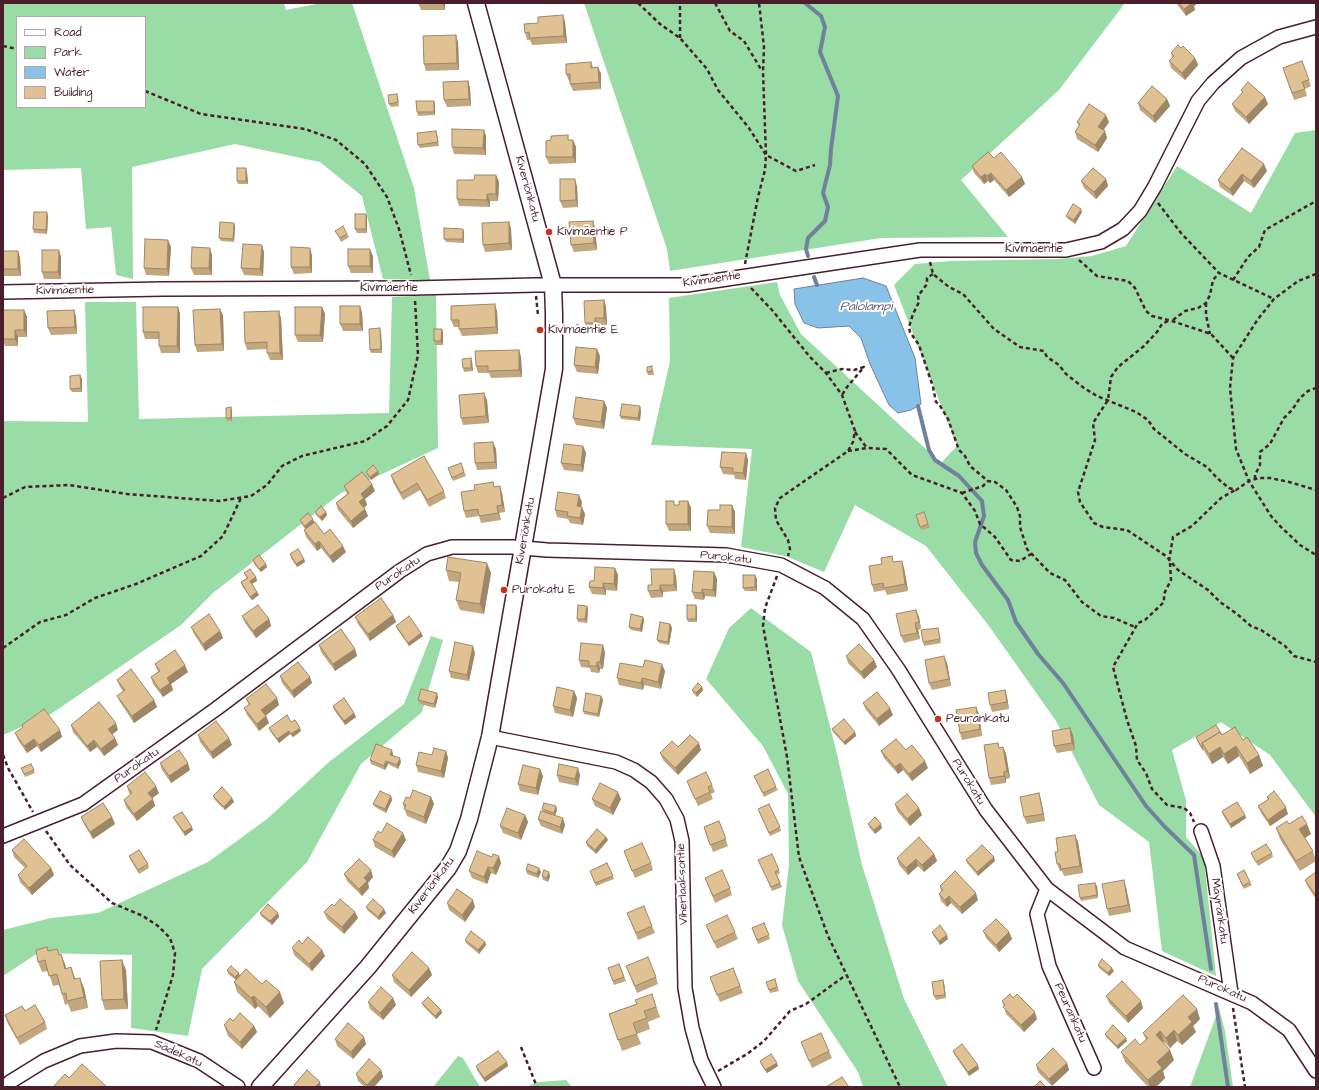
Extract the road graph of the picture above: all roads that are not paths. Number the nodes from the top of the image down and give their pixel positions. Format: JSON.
{"nodes":[{"id":1,"x":476,"y":3,"type":"edge"},
{"id":2,"x":1316,"y":27,"type":"edge"},
{"id":3,"x":553,"y":285,"type":"junction"},
{"id":4,"x":3,"y":292,"type":"edge"},
{"id":5,"x":523,"y":548,"type":"junction"},
{"id":6,"x":490,"y":737,"type":"junction"},
{"id":7,"x":1201,"y":831,"type":"road end"},
{"id":8,"x":3,"y":836,"type":"edge"},
{"id":9,"x":1047,"y":889,"type":"junction"},
{"id":10,"x":1231,"y":993,"type":"junction"},
{"id":11,"x":1094,"y":1068,"type":"dead end"},
{"id":12,"x":1316,"y":1071,"type":"edge"},
{"id":13,"x":712,"y":1082,"type":"edge"},
{"id":14,"x":4,"y":1087,"type":"edge"},
{"id":15,"x":238,"y":1087,"type":"edge"},
{"id":16,"x":260,"y":1087,"type":"edge"}],
"edges":[{"from":1,"to":3,"type":"street","name":"Kiveriönkatu"},
{"from":2,"to":3,"type":"street","name":"Kivimäentie"},
{"from":3,"to":4,"type":"street","name":"Kivimäentie"},
{"from":3,"to":5,"type":"street","name":"Kiveriönkatu"},
{"from":5,"to":6,"type":"street","name":"Kiveriönkatu"},
{"from":5,"to":8,"type":"street","name":"Purokatu"},
{"from":5,"to":9,"type":"street","name":"Purokatu"},
{"from":6,"to":13,"type":"street","name":"Viherlaaksontie"},
{"from":6,"to":16,"type":"street","name":"Kiveriönkatu"},
{"from":7,"to":10,"type":"street","name":"Mäyränkatu"},
{"from":9,"to":10,"type":"street","name":"Purokatu"},
{"from":9,"to":11,"type":"street","name":"Peurankatu"},
{"from":10,"to":12,"type":"street","name":"Purokatu"},
{"from":14,"to":15,"type":"street","name":"Sädekatu"}]}
